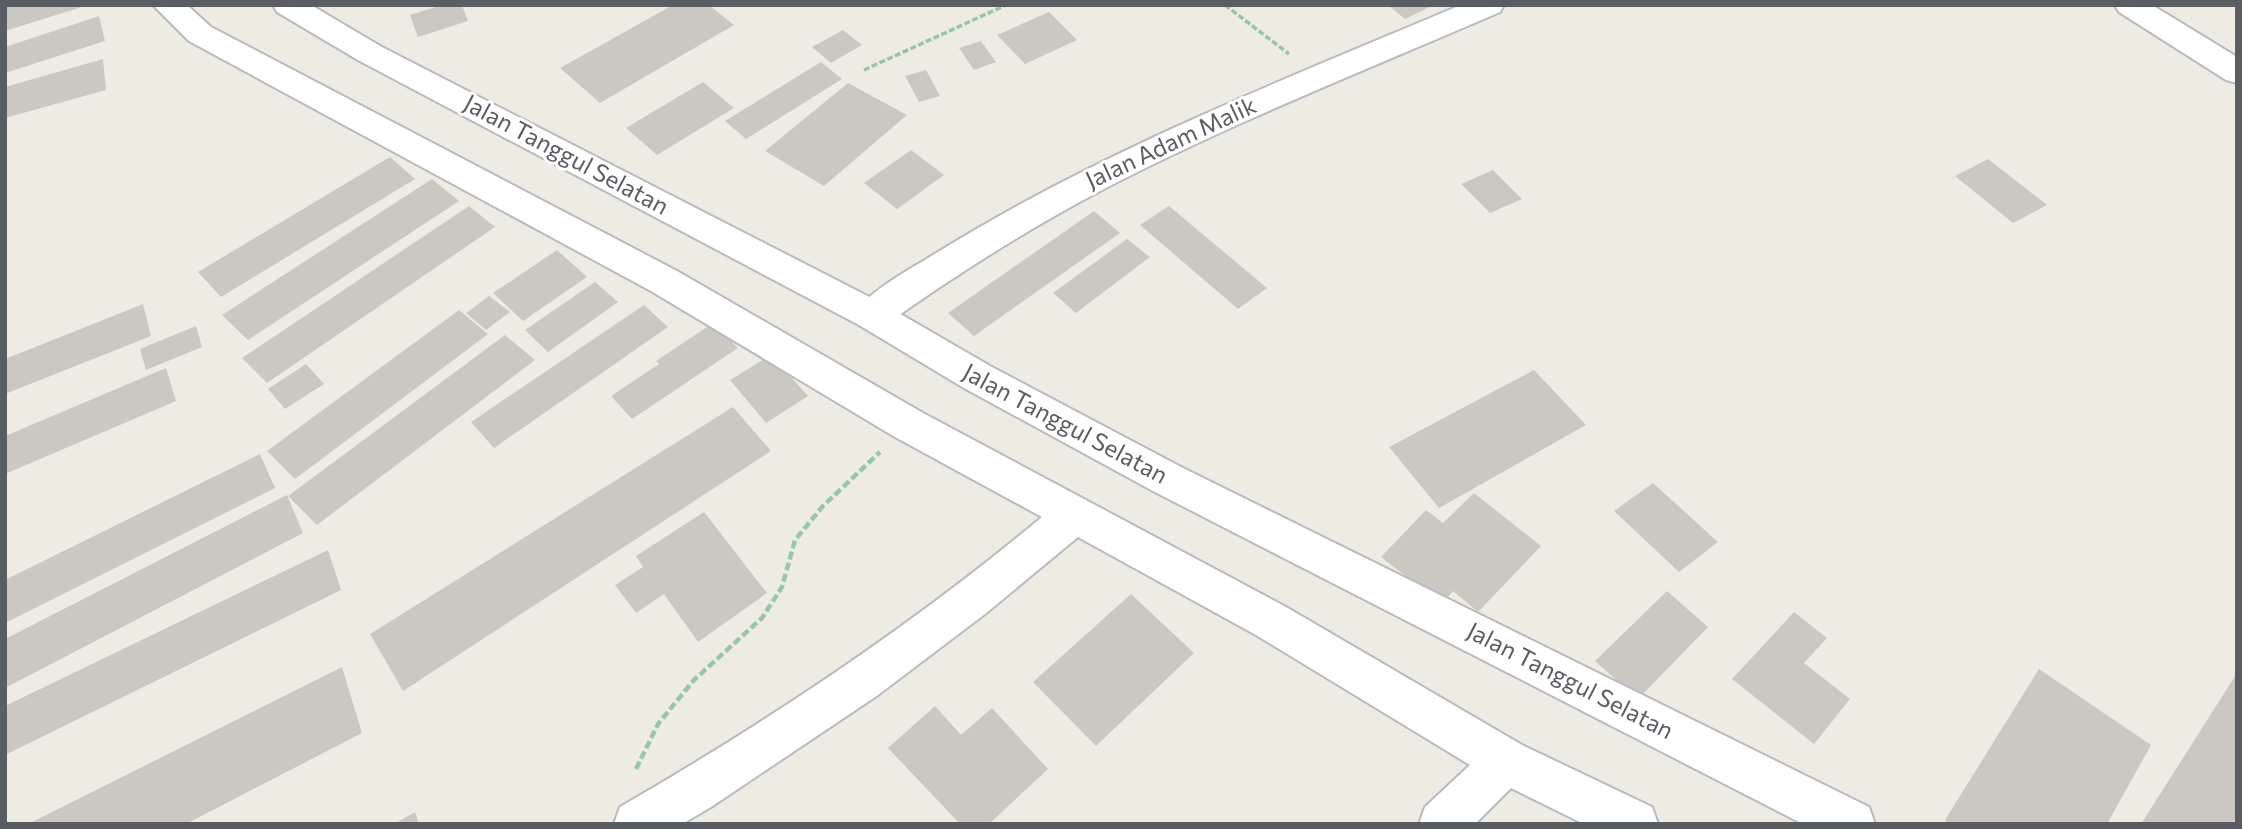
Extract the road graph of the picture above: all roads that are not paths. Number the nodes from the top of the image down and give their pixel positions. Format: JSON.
{"nodes":[{"id":1,"x":167,"y":5,"type":"edge"},
{"id":2,"x":288,"y":5,"type":"edge"},
{"id":3,"x":2130,"y":5,"type":"edge"},
{"id":4,"x":1475,"y":8,"type":"edge"},
{"id":5,"x":2237,"y":72,"type":"edge"},
{"id":6,"x":872,"y":315,"type":"junction"},
{"id":7,"x":1073,"y":516,"type":"junction"},
{"id":8,"x":1506,"y":761,"type":"junction"},
{"id":9,"x":637,"y":824,"type":"edge"},
{"id":10,"x":1442,"y":824,"type":"edge"},
{"id":11,"x":1634,"y":824,"type":"edge"},
{"id":12,"x":1852,"y":824,"type":"edge"}],
"edges":[{"from":1,"to":7,"type":"street"},
{"from":2,"to":6,"type":"street","name":"Jalan Tanggul Selatan"},
{"from":3,"to":5,"type":"street"},
{"from":4,"to":6,"type":"street","name":"Jalan Adam Malik"},
{"from":6,"to":12,"type":"street","name":"Jalan Tanggul Selatan"},
{"from":7,"to":8,"type":"street"},
{"from":7,"to":9,"type":"street"},
{"from":8,"to":10,"type":"street"},
{"from":8,"to":11,"type":"street"}]}
